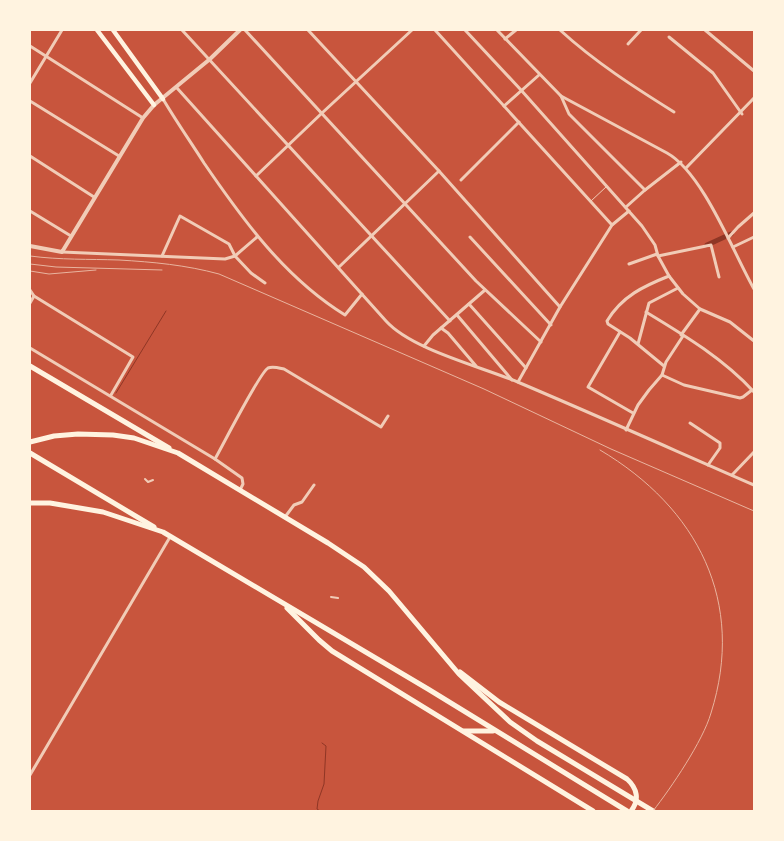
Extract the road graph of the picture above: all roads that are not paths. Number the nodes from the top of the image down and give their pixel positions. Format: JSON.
{"nodes":[{"id":1,"x":62,"y":30,"type":"edge"},
{"id":2,"x":97,"y":30,"type":"edge"},
{"id":3,"x":113,"y":30,"type":"edge"},
{"id":4,"x":182,"y":30,"type":"edge"},
{"id":5,"x":240,"y":30,"type":"edge"},
{"id":6,"x":246,"y":30,"type":"edge"},
{"id":7,"x":308,"y":30,"type":"edge"},
{"id":8,"x":412,"y":30,"type":"edge"},
{"id":9,"x":434,"y":30,"type":"edge"},
{"id":10,"x":465,"y":30,"type":"edge"},
{"id":11,"x":497,"y":30,"type":"edge"},
{"id":12,"x":516,"y":30,"type":"edge"},
{"id":13,"x":560,"y":30,"type":"edge"},
{"id":14,"x":641,"y":30,"type":"edge"},
{"id":15,"x":704,"y":30,"type":"edge"},
{"id":16,"x":669,"y":37,"type":"dead end"},
{"id":17,"x":505,"y":39,"type":"junction"},
{"id":18,"x":628,"y":44,"type":"dead end"},
{"id":19,"x":30,"y":46,"type":"edge"},
{"id":20,"x":46,"y":56,"type":"junction"},
{"id":21,"x":210,"y":60,"type":"junction"},
{"id":22,"x":754,"y":71,"type":"edge"},
{"id":23,"x":540,"y":75,"type":"junction"},
{"id":24,"x":356,"y":82,"type":"junction"},
{"id":25,"x":30,"y":84,"type":"edge"},
{"id":26,"x":178,"y":88,"type":"junction"},
{"id":27,"x":521,"y":90,"type":"junction"},
{"id":28,"x":561,"y":96,"type":"junction"},
{"id":29,"x":754,"y":98,"type":"edge"},
{"id":30,"x":163,"y":99,"type":"junction"},
{"id":31,"x":30,"y":101,"type":"edge"},
{"id":32,"x":154,"y":105,"type":"junction"},
{"id":33,"x":504,"y":106,"type":"junction"},
{"id":34,"x":674,"y":112,"type":"dead end"},
{"id":35,"x":322,"y":113,"type":"junction"},
{"id":36,"x":741,"y":113,"type":"junction"},
{"id":37,"x":143,"y":118,"type":"junction"},
{"id":38,"x":519,"y":122,"type":"junction"},
{"id":39,"x":288,"y":145,"type":"junction"},
{"id":40,"x":30,"y":156,"type":"edge"},
{"id":41,"x":119,"y":156,"type":"junction"},
{"id":42,"x":681,"y":162,"type":"junction"},
{"id":43,"x":686,"y":168,"type":"junction"},
{"id":44,"x":439,"y":171,"type":"junction"},
{"id":45,"x":256,"y":176,"type":"junction"},
{"id":46,"x":461,"y":180,"type":"dead end"},
{"id":47,"x":607,"y":187,"type":"junction"},
{"id":48,"x":645,"y":190,"type":"junction"},
{"id":49,"x":94,"y":197,"type":"junction"},
{"id":50,"x":590,"y":201,"type":"junction"},
{"id":51,"x":405,"y":204,"type":"junction"},
{"id":52,"x":627,"y":209,"type":"junction"},
{"id":53,"x":30,"y":211,"type":"edge"},
{"id":54,"x":754,"y":212,"type":"edge"},
{"id":55,"x":612,"y":225,"type":"junction"},
{"id":56,"x":71,"y":236,"type":"junction"},
{"id":57,"x":370,"y":236,"type":"junction"},
{"id":58,"x":258,"y":237,"type":"junction"},
{"id":59,"x":729,"y":237,"type":"junction"},
{"id":60,"x":754,"y":237,"type":"edge"},
{"id":61,"x":470,"y":238,"type":"dead end"},
{"id":62,"x":30,"y":246,"type":"edge"},
{"id":63,"x":733,"y":247,"type":"junction"},
{"id":64,"x":62,"y":252,"type":"junction"},
{"id":65,"x":658,"y":255,"type":"junction"},
{"id":66,"x":162,"y":256,"type":"junction"},
{"id":67,"x":236,"y":256,"type":"junction"},
{"id":68,"x":629,"y":264,"type":"dead end"},
{"id":69,"x":339,"y":268,"type":"junction"},
{"id":70,"x":669,"y":276,"type":"junction"},
{"id":71,"x":719,"y":277,"type":"dead end"},
{"id":72,"x":265,"y":283,"type":"dead end"},
{"id":73,"x":678,"y":288,"type":"junction"},
{"id":74,"x":754,"y":289,"type":"edge"},
{"id":75,"x":30,"y":290,"type":"edge"},
{"id":76,"x":484,"y":290,"type":"junction"},
{"id":77,"x":362,"y":294,"type":"junction"},
{"id":78,"x":34,"y":296,"type":"junction"},
{"id":79,"x":30,"y":303,"type":"edge"},
{"id":80,"x":470,"y":304,"type":"junction"},
{"id":81,"x":560,"y":307,"type":"junction"},
{"id":82,"x":700,"y":309,"type":"junction"},
{"id":83,"x":646,"y":312,"type":"junction"},
{"id":84,"x":456,"y":315,"type":"junction"},
{"id":85,"x":450,"y":321,"type":"junction"},
{"id":86,"x":551,"y":325,"type":"junction"},
{"id":87,"x":441,"y":328,"type":"junction"},
{"id":88,"x":620,"y":332,"type":"junction"},
{"id":89,"x":682,"y":335,"type":"junction"},
{"id":90,"x":754,"y":341,"type":"edge"},
{"id":91,"x":541,"y":342,"type":"junction"},
{"id":92,"x":638,"y":344,"type":"junction"},
{"id":93,"x":424,"y":346,"type":"junction"},
{"id":94,"x":30,"y":348,"type":"edge"},
{"id":95,"x":30,"y":366,"type":"edge"},
{"id":96,"x":476,"y":366,"type":"junction"},
{"id":97,"x":664,"y":366,"type":"junction"},
{"id":98,"x":526,"y":368,"type":"junction"},
{"id":99,"x":662,"y":375,"type":"junction"},
{"id":100,"x":513,"y":380,"type":"junction"},
{"id":101,"x":518,"y":382,"type":"junction"},
{"id":102,"x":753,"y":391,"type":"edge"},
{"id":103,"x":111,"y":395,"type":"junction"},
{"id":104,"x":633,"y":413,"type":"junction"},
{"id":105,"x":388,"y":416,"type":"dead end"},
{"id":106,"x":690,"y":423,"type":"dead end"},
{"id":107,"x":626,"y":430,"type":"junction"},
{"id":108,"x":30,"y":442,"type":"edge"},
{"id":109,"x":754,"y":452,"type":"edge"},
{"id":110,"x":30,"y":453,"type":"edge"},
{"id":111,"x":178,"y":453,"type":"junction"},
{"id":112,"x":215,"y":458,"type":"junction"},
{"id":113,"x":708,"y":465,"type":"junction"},
{"id":114,"x":732,"y":475,"type":"junction"},
{"id":115,"x":145,"y":479,"type":"dead end"},
{"id":116,"x":153,"y":480,"type":"dead end"},
{"id":117,"x":314,"y":485,"type":"dead end"},
{"id":118,"x":754,"y":485,"type":"edge"},
{"id":119,"x":240,"y":490,"type":"junction"},
{"id":120,"x":30,"y":502,"type":"edge"},
{"id":121,"x":285,"y":517,"type":"junction"},
{"id":122,"x":163,"y":532,"type":"junction"},
{"id":123,"x":170,"y":536,"type":"junction"},
{"id":124,"x":331,"y":597,"type":"dead end"},
{"id":125,"x":338,"y":598,"type":"dead end"},
{"id":126,"x":282,"y":602,"type":"junction"},
{"id":127,"x":452,"y":665,"type":"junction"},
{"id":128,"x":495,"y":730,"type":"junction"},
{"id":129,"x":464,"y":731,"type":"junction"},
{"id":130,"x":30,"y":775,"type":"edge"},
{"id":131,"x":593,"y":811,"type":"edge"},
{"id":132,"x":627,"y":811,"type":"edge"},
{"id":133,"x":631,"y":811,"type":"edge"},
{"id":134,"x":653,"y":811,"type":"edge"}],
"edges":[{"from":1,"to":20,"type":"street"},
{"from":2,"to":32,"type":"main road"},
{"from":3,"to":30,"type":"main road"},
{"from":4,"to":21,"type":"street"},
{"from":5,"to":21,"type":"street"},
{"from":6,"to":35,"type":"street"},
{"from":7,"to":24,"type":"street"},
{"from":8,"to":24,"type":"street"},
{"from":9,"to":33,"type":"street"},
{"from":10,"to":27,"type":"street"},
{"from":11,"to":17,"type":"street"},
{"from":12,"to":17,"type":"street"},
{"from":13,"to":34,"type":"street"},
{"from":14,"to":18,"type":"street"},
{"from":15,"to":22,"type":"street"},
{"from":16,"to":36,"type":"street"},
{"from":17,"to":23,"type":"street"},
{"from":19,"to":20,"type":"street"},
{"from":20,"to":25,"type":"street"},
{"from":20,"to":37,"type":"street"},
{"from":21,"to":26,"type":"street"},
{"from":21,"to":39,"type":"street"},
{"from":23,"to":27,"type":"street"},
{"from":23,"to":28,"type":"street"},
{"from":24,"to":35,"type":"street"},
{"from":24,"to":44,"type":"street"},
{"from":26,"to":30,"type":"street"},
{"from":26,"to":45,"type":"street"},
{"from":27,"to":33,"type":"street"},
{"from":27,"to":47,"type":"street"},
{"from":28,"to":42,"type":"street"},
{"from":28,"to":48,"type":"street"},
{"from":29,"to":36,"type":"street"},
{"from":30,"to":32,"type":"street"},
{"from":30,"to":58,"type":"street"},
{"from":31,"to":41,"type":"street"},
{"from":32,"to":37,"type":"street"},
{"from":33,"to":38,"type":"street"},
{"from":35,"to":39,"type":"street"},
{"from":35,"to":51,"type":"street"},
{"from":36,"to":43,"type":"street"},
{"from":37,"to":41,"type":"street"},
{"from":38,"to":46,"type":"street"},
{"from":38,"to":50,"type":"street"},
{"from":39,"to":45,"type":"street"},
{"from":39,"to":57,"type":"street"},
{"from":40,"to":49,"type":"street"},
{"from":41,"to":49,"type":"street"},
{"from":42,"to":43,"type":"street"},
{"from":42,"to":48,"type":"street"},
{"from":43,"to":59,"type":"street"},
{"from":44,"to":51,"type":"street"},
{"from":44,"to":81,"type":"street"},
{"from":45,"to":69,"type":"street"},
{"from":47,"to":50,"type":"lane"},
{"from":47,"to":52,"type":"street"},
{"from":48,"to":52,"type":"street"},
{"from":49,"to":56,"type":"street"},
{"from":50,"to":55,"type":"street"},
{"from":51,"to":57,"type":"street"},
{"from":51,"to":76,"type":"street"},
{"from":52,"to":55,"type":"street"},
{"from":52,"to":65,"type":"street"},
{"from":53,"to":56,"type":"street"},
{"from":54,"to":59,"type":"street"},
{"from":55,"to":81,"type":"street"},
{"from":56,"to":64,"type":"street"},
{"from":57,"to":69,"type":"street"},
{"from":57,"to":85,"type":"street"},
{"from":58,"to":67,"type":"street"},
{"from":58,"to":77,"type":"street"},
{"from":59,"to":63,"type":"street"},
{"from":60,"to":63,"type":"street"},
{"from":61,"to":86,"type":"street"},
{"from":62,"to":64,"type":"street"},
{"from":63,"to":74,"type":"street"},
{"from":64,"to":66,"type":"street"},
{"from":65,"to":68,"type":"street"},
{"from":65,"to":70,"type":"street"},
{"from":65,"to":71,"type":"street"},
{"from":66,"to":67,"type":"street"},
{"from":66,"to":67,"type":"street"},
{"from":67,"to":72,"type":"street"},
{"from":69,"to":77,"type":"street"},
{"from":70,"to":73,"type":"street"},
{"from":70,"to":88,"type":"street"},
{"from":73,"to":82,"type":"street"},
{"from":73,"to":83,"type":"street"},
{"from":75,"to":78,"type":"street"},
{"from":76,"to":80,"type":"street"},
{"from":76,"to":91,"type":"street"},
{"from":77,"to":93,"type":"street"},
{"from":78,"to":79,"type":"street"},
{"from":78,"to":103,"type":"street"},
{"from":80,"to":84,"type":"street"},
{"from":80,"to":98,"type":"street"},
{"from":81,"to":86,"type":"street"},
{"from":82,"to":89,"type":"street"},
{"from":82,"to":90,"type":"street"},
{"from":83,"to":89,"type":"street"},
{"from":83,"to":92,"type":"street"},
{"from":84,"to":85,"type":"street"},
{"from":84,"to":100,"type":"street"},
{"from":85,"to":87,"type":"street"},
{"from":86,"to":91,"type":"street"},
{"from":87,"to":93,"type":"street"},
{"from":87,"to":96,"type":"street"},
{"from":88,"to":92,"type":"street"},
{"from":88,"to":104,"type":"street"},
{"from":89,"to":97,"type":"street"},
{"from":89,"to":102,"type":"street"},
{"from":91,"to":98,"type":"street"},
{"from":92,"to":97,"type":"street"},
{"from":93,"to":96,"type":"street"},
{"from":94,"to":103,"type":"street"},
{"from":95,"to":111,"type":"highway"},
{"from":96,"to":100,"type":"street"},
{"from":97,"to":99,"type":"street"},
{"from":98,"to":101,"type":"street"},
{"from":99,"to":102,"type":"street"},
{"from":99,"to":104,"type":"street"},
{"from":100,"to":101,"type":"street"},
{"from":101,"to":107,"type":"street"},
{"from":103,"to":112,"type":"street"},
{"from":104,"to":107,"type":"street"},
{"from":105,"to":112,"type":"street"},
{"from":106,"to":113,"type":"street"},
{"from":107,"to":113,"type":"street"},
{"from":108,"to":111,"type":"highway"},
{"from":109,"to":114,"type":"street"},
{"from":110,"to":122,"type":"highway"},
{"from":111,"to":119,"type":"highway"},
{"from":112,"to":119,"type":"street"},
{"from":113,"to":114,"type":"street"},
{"from":114,"to":118,"type":"street"},
{"from":115,"to":116,"type":"street"},
{"from":117,"to":121,"type":"street"},
{"from":119,"to":121,"type":"highway"},
{"from":120,"to":122,"type":"highway"},
{"from":121,"to":127,"type":"highway"},
{"from":122,"to":123,"type":"highway"},
{"from":123,"to":126,"type":"highway"},
{"from":123,"to":130,"type":"street"},
{"from":124,"to":125,"type":"street"},
{"from":126,"to":128,"type":"highway"},
{"from":126,"to":129,"type":"highway"},
{"from":127,"to":133,"type":"highway"},
{"from":127,"to":134,"type":"highway"},
{"from":128,"to":129,"type":"highway"},
{"from":128,"to":132,"type":"highway"},
{"from":129,"to":131,"type":"highway"}]}
